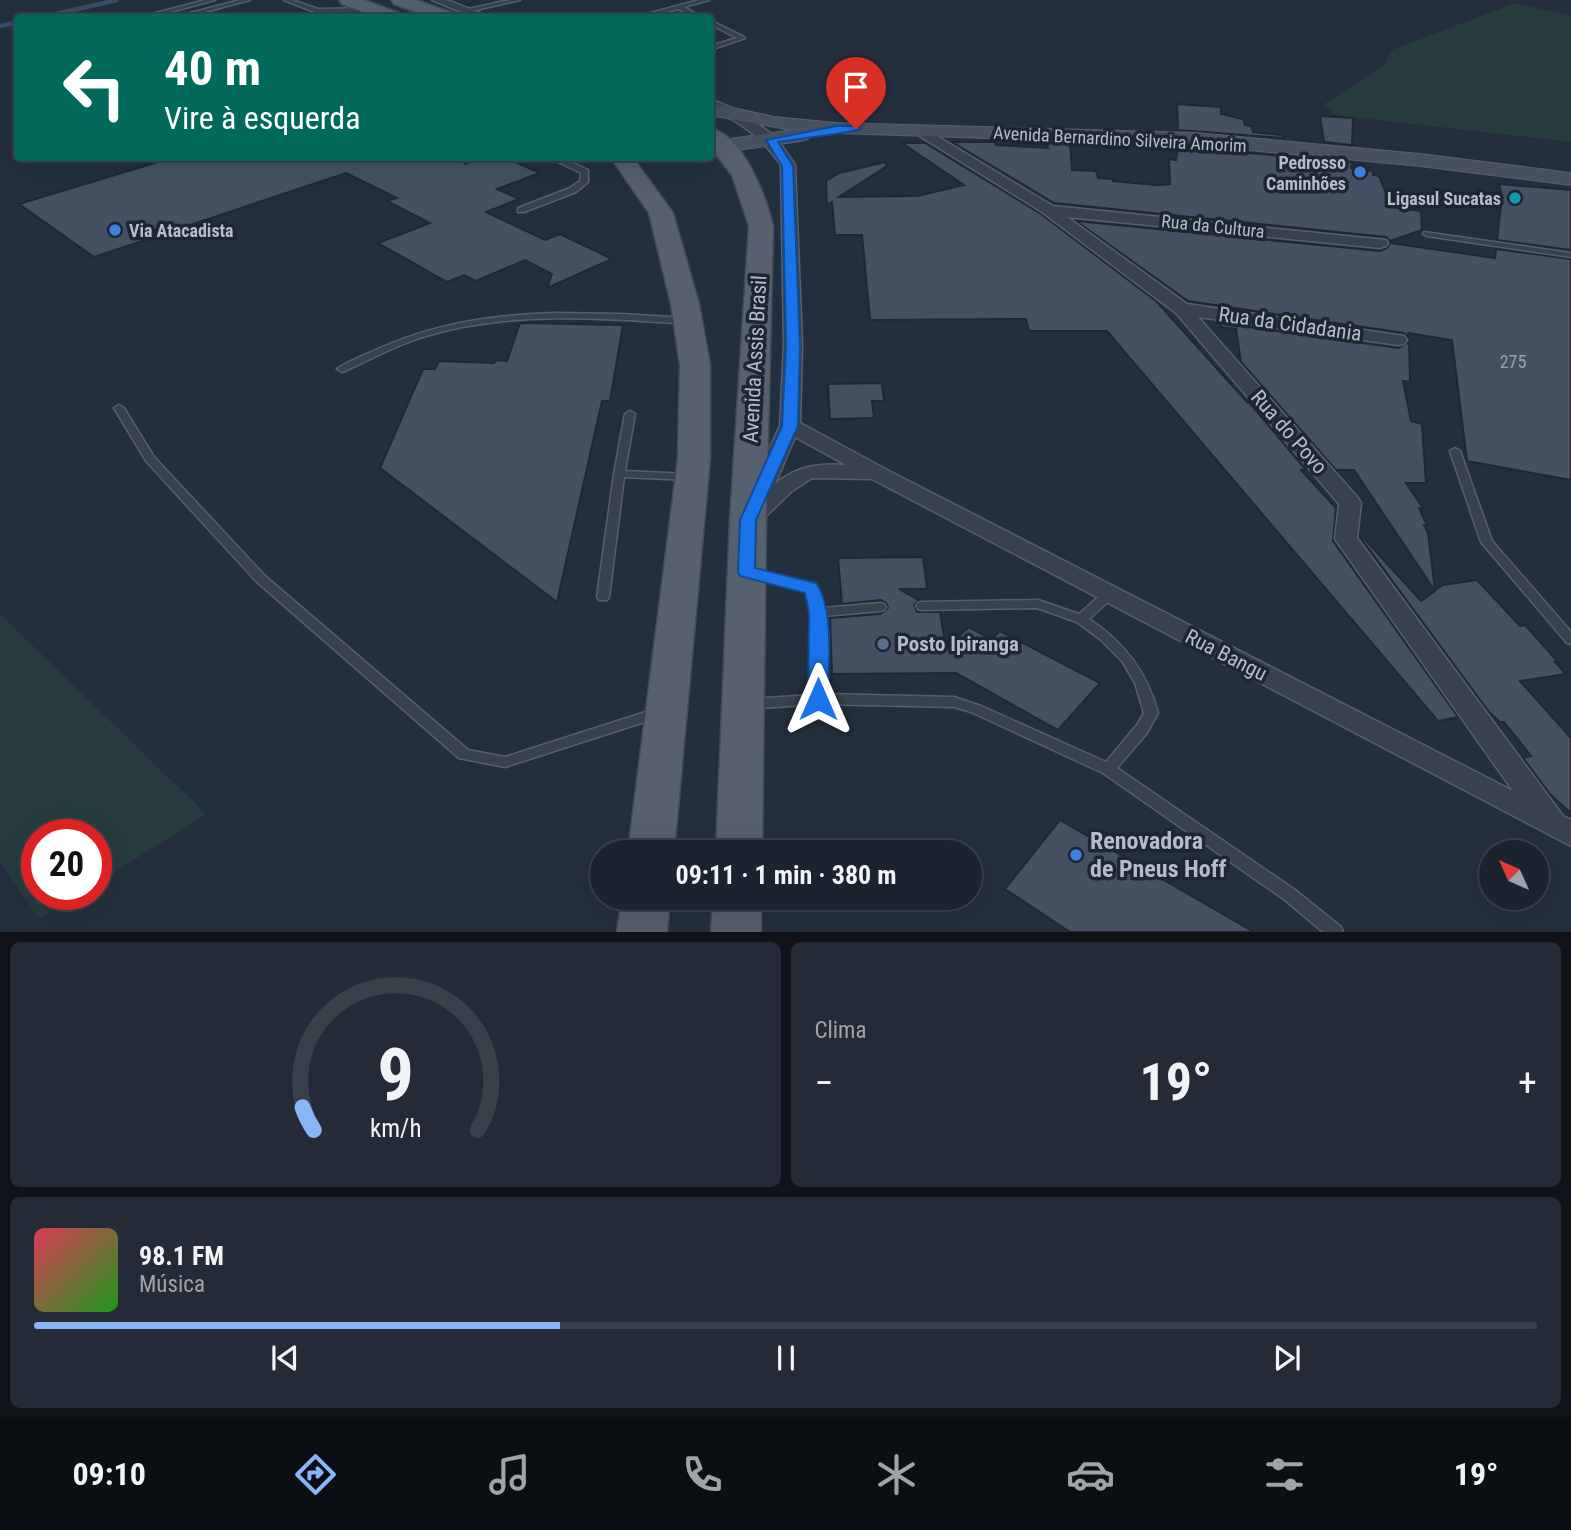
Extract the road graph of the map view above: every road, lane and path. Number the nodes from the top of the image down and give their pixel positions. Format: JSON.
{"nodes":[{"id":1,"x":212,"y":0,"type":"edge"},
{"id":2,"x":247,"y":0,"type":"edge"},
{"id":3,"x":288,"y":0,"type":"edge"},
{"id":4,"x":348,"y":0,"type":"edge"},
{"id":5,"x":400,"y":0,"type":"edge"},
{"id":6,"x":437,"y":0,"type":"edge"},
{"id":7,"x":517,"y":0,"type":"edge"},
{"id":8,"x":706,"y":0,"type":"edge"},
{"id":9,"x":679,"y":7,"type":"junction"},
{"id":10,"x":377,"y":10,"type":"junction"},
{"id":11,"x":467,"y":10,"type":"junction"},
{"id":12,"x":331,"y":11,"type":"junction"},
{"id":13,"x":155,"y":14,"type":"edge"},
{"id":14,"x":189,"y":14,"type":"edge"},
{"id":15,"x":323,"y":14,"type":"edge"},
{"id":16,"x":386,"y":14,"type":"edge"},
{"id":17,"x":439,"y":14,"type":"edge"},
{"id":18,"x":478,"y":14,"type":"edge"},
{"id":19,"x":650,"y":14,"type":"edge"},
{"id":20,"x":693,"y":14,"type":"edge"},
{"id":21,"x":714,"y":24,"type":"edge"},
{"id":22,"x":714,"y":47,"type":"edge"},
{"id":23,"x":714,"y":105,"type":"edge"},
{"id":24,"x":714,"y":109,"type":"edge"},
{"id":25,"x":736,"y":115,"type":"junction"},
{"id":26,"x":836,"y":129,"type":"junction"},
{"id":27,"x":917,"y":130,"type":"junction"},
{"id":28,"x":771,"y":140,"type":"junction"},
{"id":29,"x":715,"y":143,"type":"edge"},
{"id":30,"x":563,"y":161,"type":"edge"},
{"id":31,"x":624,"y":161,"type":"edge"},
{"id":32,"x":1571,"y":179,"type":"edge"},
{"id":33,"x":1046,"y":209,"type":"junction"},
{"id":34,"x":521,"y":210,"type":"dead end"},
{"id":35,"x":1427,"y":233,"type":"dead end"},
{"id":36,"x":1380,"y":243,"type":"dead end"},
{"id":37,"x":1571,"y":255,"type":"edge"},
{"id":38,"x":1182,"y":309,"type":"junction"},
{"id":39,"x":688,"y":321,"type":"junction"},
{"id":40,"x":1398,"y":340,"type":"dead end"},
{"id":41,"x":342,"y":369,"type":"dead end"},
{"id":42,"x":119,"y":408,"type":"dead end"},
{"id":43,"x":630,"y":414,"type":"dead end"},
{"id":44,"x":790,"y":426,"type":"junction"},
{"id":45,"x":1455,"y":451,"type":"dead end"},
{"id":46,"x":619,"y":474,"type":"junction"},
{"id":47,"x":881,"y":476,"type":"junction"},
{"id":48,"x":691,"y":477,"type":"junction"},
{"id":49,"x":748,"y":520,"type":"junction"},
{"id":50,"x":746,"y":572,"type":"junction"},
{"id":51,"x":1109,"y":594,"type":"junction"},
{"id":52,"x":603,"y":597,"type":"dead end"},
{"id":53,"x":922,"y":606,"type":"dead end"},
{"id":54,"x":880,"y":607,"type":"dead end"},
{"id":55,"x":818,"y":612,"type":"junction"},
{"id":56,"x":1081,"y":619,"type":"junction"},
{"id":57,"x":1571,"y":640,"type":"edge"},
{"id":58,"x":818,"y":699,"type":"junction"},
{"id":59,"x":743,"y":705,"type":"junction"},
{"id":60,"x":665,"y":710,"type":"junction"},
{"id":61,"x":1108,"y":769,"type":"junction"},
{"id":62,"x":1562,"y":829,"type":"edge"},
{"id":63,"x":652,"y":840,"type":"edge"},
{"id":64,"x":739,"y":840,"type":"edge"},
{"id":65,"x":645,"y":910,"type":"edge"},
{"id":66,"x":737,"y":910,"type":"edge"},
{"id":67,"x":642,"y":932,"type":"edge"},
{"id":68,"x":736,"y":932,"type":"edge"},
{"id":69,"x":1335,"y":932,"type":"edge"}],
"edges":[{"from":1,"to":13,"type":"lane"},
{"from":2,"to":14,"type":"lane"},
{"from":3,"to":12,"type":"lane"},
{"from":4,"to":10,"type":"main road"},
{"from":5,"to":17,"type":"main road"},
{"from":6,"to":11,"type":"street"},
{"from":7,"to":11,"type":"lane"},
{"from":8,"to":9,"type":"lane"},
{"from":9,"to":19,"type":"lane"},
{"from":9,"to":20,"type":"lane"},
{"from":10,"to":12,"type":"lane"},
{"from":10,"to":16,"type":"main road"},
{"from":11,"to":18,"type":"street"},
{"from":12,"to":15,"type":"lane"},
{"from":21,"to":22,"type":"lane"},
{"from":23,"to":25,"type":"street"},
{"from":24,"to":25,"type":"main road","name":"Avenida Bernardino Silveira Amorim"},
{"from":25,"to":26,"type":"main road","name":"Avenida Bernardino Silveira Amorim"},
{"from":25,"to":28,"type":"street"},
{"from":26,"to":27,"type":"main road","name":"Avenida Bernardino Silveira Amorim"},
{"from":26,"to":28,"type":"main road","name":"Avenida Bernardino Silveira Amorim"},
{"from":27,"to":32,"type":"main road","name":"Avenida Bernardino Silveira Amorim"},
{"from":27,"to":33,"type":"street","name":"Rua do Povo"},
{"from":28,"to":29,"type":"main road","name":"Avenida Bernardino Silveira Amorim"},
{"from":28,"to":44,"type":"street"},
{"from":29,"to":49,"type":"main road","name":"Avenida Assis Brasil"},
{"from":30,"to":34,"type":"lane"},
{"from":31,"to":39,"type":"main road"},
{"from":33,"to":36,"type":"street","name":"Rua da Cultura"},
{"from":33,"to":38,"type":"street","name":"Rua do Povo"},
{"from":35,"to":37,"type":"lane"},
{"from":38,"to":40,"type":"street","name":"Rua da Cidadania"},
{"from":38,"to":62,"type":"street","name":"Rua do Povo"},
{"from":39,"to":41,"type":"lane"},
{"from":39,"to":48,"type":"main road"},
{"from":42,"to":60,"type":"lane"},
{"from":43,"to":46,"type":"lane"},
{"from":44,"to":47,"type":"street","name":"Rua Bangu"},
{"from":44,"to":49,"type":"street"},
{"from":45,"to":57,"type":"lane"},
{"from":46,"to":48,"type":"lane"},
{"from":46,"to":52,"type":"lane"},
{"from":47,"to":49,"type":"street","name":"Rua Bangu"},
{"from":47,"to":51,"type":"street","name":"Rua Bangu"},
{"from":48,"to":60,"type":"main road"},
{"from":49,"to":50,"type":"main road","name":"Avenida Assis Brasil"},
{"from":50,"to":55,"type":"lane"},
{"from":50,"to":59,"type":"main road","name":"Avenida Assis Brasil"},
{"from":51,"to":56,"type":"lane"},
{"from":51,"to":62,"type":"street","name":"Rua Bangu"},
{"from":53,"to":56,"type":"lane"},
{"from":54,"to":55,"type":"lane"},
{"from":55,"to":58,"type":"lane"},
{"from":56,"to":61,"type":"lane"},
{"from":58,"to":59,"type":"lane"},
{"from":58,"to":61,"type":"lane"},
{"from":59,"to":64,"type":"main road","name":"Avenida Assis Brasil"},
{"from":60,"to":63,"type":"main road"},
{"from":61,"to":69,"type":"lane"},
{"from":65,"to":67,"type":"main road"},
{"from":66,"to":68,"type":"main road"}]}
